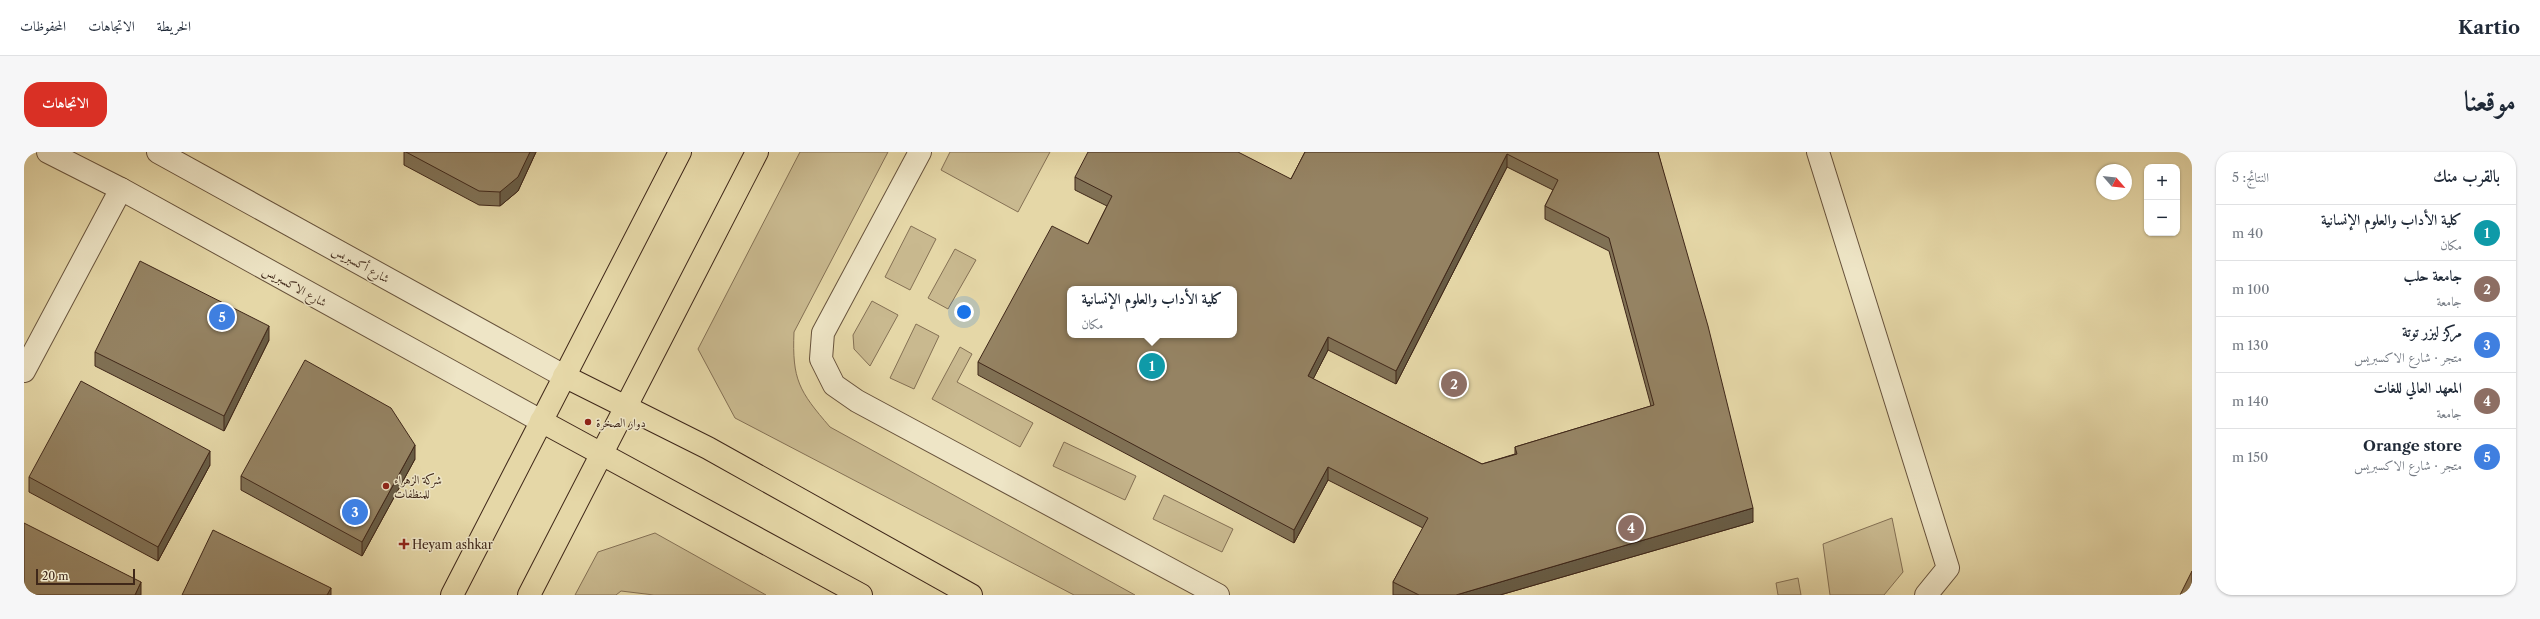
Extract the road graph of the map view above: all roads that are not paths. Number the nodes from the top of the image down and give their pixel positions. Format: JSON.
{"nodes":[{"id":1,"x":48,"y":152,"type":"edge"},
{"id":2,"x":158,"y":152,"type":"edge"},
{"id":3,"x":680,"y":152,"type":"edge"},
{"id":4,"x":757,"y":152,"type":"edge"},
{"id":5,"x":920,"y":152,"type":"edge"},
{"id":6,"x":1818,"y":152,"type":"edge"},
{"id":7,"x":121,"y":189,"type":"junction"},
{"id":8,"x":24,"y":371,"type":"edge"},
{"id":9,"x":564,"y":376,"type":"junction"},
{"id":10,"x":626,"y":407,"type":"junction"},
{"id":11,"x":541,"y":422,"type":"junction"},
{"id":12,"x":601,"y":454,"type":"junction"},
{"id":13,"x":452,"y":595,"type":"edge"},
{"id":14,"x":529,"y":595,"type":"edge"},
{"id":15,"x":861,"y":595,"type":"edge"},
{"id":16,"x":971,"y":595,"type":"edge"},
{"id":17,"x":1218,"y":595,"type":"edge"},
{"id":18,"x":1926,"y":595,"type":"edge"}],
"edges":[{"from":1,"to":7,"type":"street","name":"شارع الاكسبريس"},
{"from":2,"to":9,"type":"street","name":"شارع أكسبريس"},
{"from":3,"to":9,"type":"main road"},
{"from":4,"to":10,"type":"main road"},
{"from":5,"to":17,"type":"street"},
{"from":6,"to":18,"type":"street"},
{"from":7,"to":8,"type":"street"},
{"from":7,"to":11,"type":"street","name":"شارع الاكسبريس"},
{"from":9,"to":10,"type":"main road"},
{"from":9,"to":11,"type":"main road"},
{"from":10,"to":12,"type":"main road"},
{"from":10,"to":16,"type":"main road"},
{"from":11,"to":12,"type":"main road"},
{"from":11,"to":13,"type":"main road"},
{"from":12,"to":14,"type":"main road"},
{"from":12,"to":15,"type":"main road"}]}
